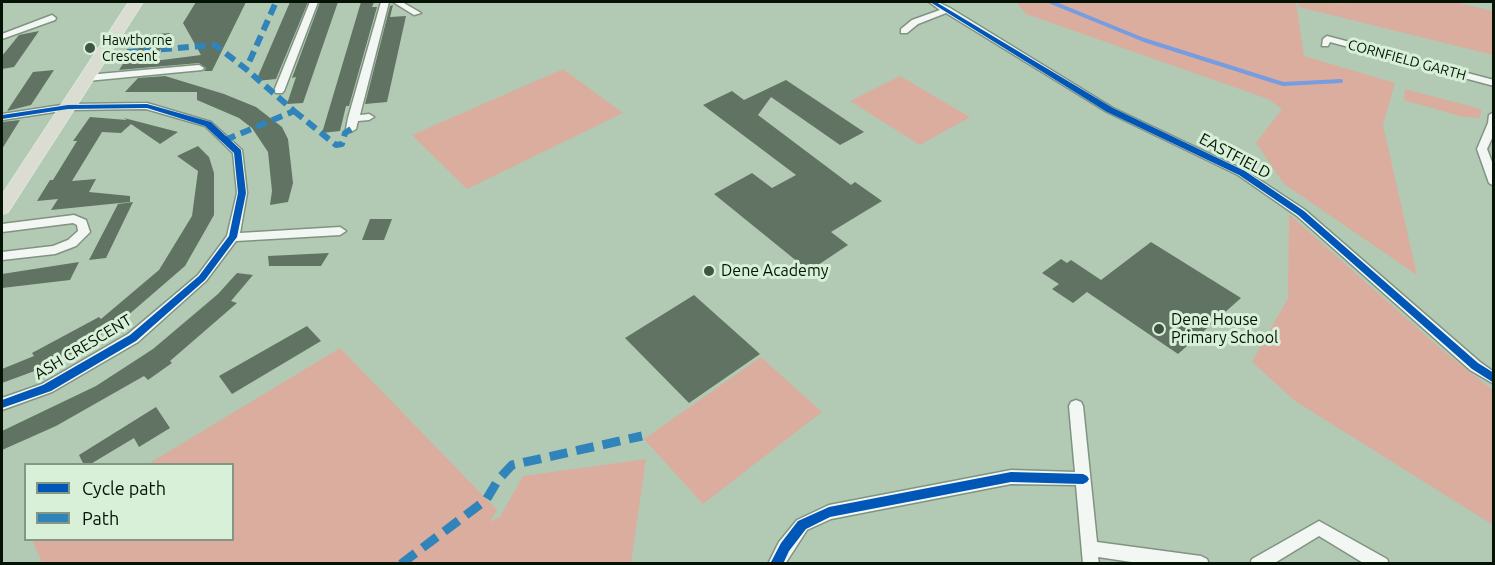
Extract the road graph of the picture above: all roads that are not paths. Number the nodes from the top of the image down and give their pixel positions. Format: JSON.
{"nodes":[{"id":1,"x":136,"y":2,"type":"edge"},
{"id":2,"x":314,"y":2,"type":"edge"},
{"id":3,"x":385,"y":2,"type":"edge"},
{"id":4,"x":397,"y":2,"type":"edge"},
{"id":5,"x":933,"y":2,"type":"edge"},
{"id":6,"x":948,"y":10,"type":"junction"},
{"id":7,"x":417,"y":13,"type":"dead end"},
{"id":8,"x":52,"y":18,"type":"dead end"},
{"id":9,"x":904,"y":31,"type":"dead end"},
{"id":10,"x":2,"y":37,"type":"edge"},
{"id":11,"x":1326,"y":44,"type":"dead end"},
{"id":12,"x":199,"y":68,"type":"dead end"},
{"id":13,"x":87,"y":78,"type":"junction"},
{"id":14,"x":1494,"y":83,"type":"edge"},
{"id":15,"x":279,"y":91,"type":"dead end"},
{"id":16,"x":68,"y":107,"type":"junction"},
{"id":17,"x":1494,"y":114,"type":"edge"},
{"id":18,"x":2,"y":117,"type":"edge"},
{"id":19,"x":369,"y":117,"type":"dead end"},
{"id":20,"x":1493,"y":123,"type":"edge"},
{"id":21,"x":1494,"y":183,"type":"edge"},
{"id":22,"x":2,"y":208,"type":"edge"},
{"id":23,"x":2,"y":228,"type":"edge"},
{"id":24,"x":340,"y":231,"type":"dead end"},
{"id":25,"x":233,"y":237,"type":"junction"},
{"id":26,"x":2,"y":256,"type":"edge"},
{"id":27,"x":1494,"y":379,"type":"edge"},
{"id":28,"x":2,"y":404,"type":"edge"},
{"id":29,"x":1076,"y":406,"type":"dead end"},
{"id":30,"x":1083,"y":479,"type":"junction"},
{"id":31,"x":1091,"y":556,"type":"edge"},
{"id":32,"x":776,"y":564,"type":"edge"},
{"id":33,"x":1201,"y":564,"type":"edge"},
{"id":34,"x":1258,"y":564,"type":"edge"},
{"id":35,"x":1381,"y":564,"type":"edge"}],
"edges":[{"from":1,"to":13,"type":"main road"},
{"from":2,"to":15,"type":"street"},
{"from":3,"to":19,"type":"street"},
{"from":4,"to":7,"type":"street"},
{"from":5,"to":6,"type":"street","name":"EASTFIELD"},
{"from":6,"to":9,"type":"street"},
{"from":6,"to":27,"type":"street","name":"EASTFIELD"},
{"from":8,"to":10,"type":"street"},
{"from":11,"to":14,"type":"street","name":"CORNFIELD GARTH"},
{"from":12,"to":13,"type":"street"},
{"from":13,"to":16,"type":"main road"},
{"from":16,"to":18,"type":"street","name":"ASH CRESCENT"},
{"from":16,"to":22,"type":"main road"},
{"from":16,"to":25,"type":"street","name":"ASH CRESCENT"},
{"from":17,"to":20,"type":"street"},
{"from":20,"to":21,"type":"street"},
{"from":23,"to":26,"type":"street"},
{"from":24,"to":25,"type":"street"},
{"from":25,"to":28,"type":"street","name":"ASH CRESCENT"},
{"from":29,"to":30,"type":"street"},
{"from":30,"to":31,"type":"street"},
{"from":30,"to":32,"type":"street"},
{"from":31,"to":33,"type":"street"},
{"from":34,"to":35,"type":"street"}]}
